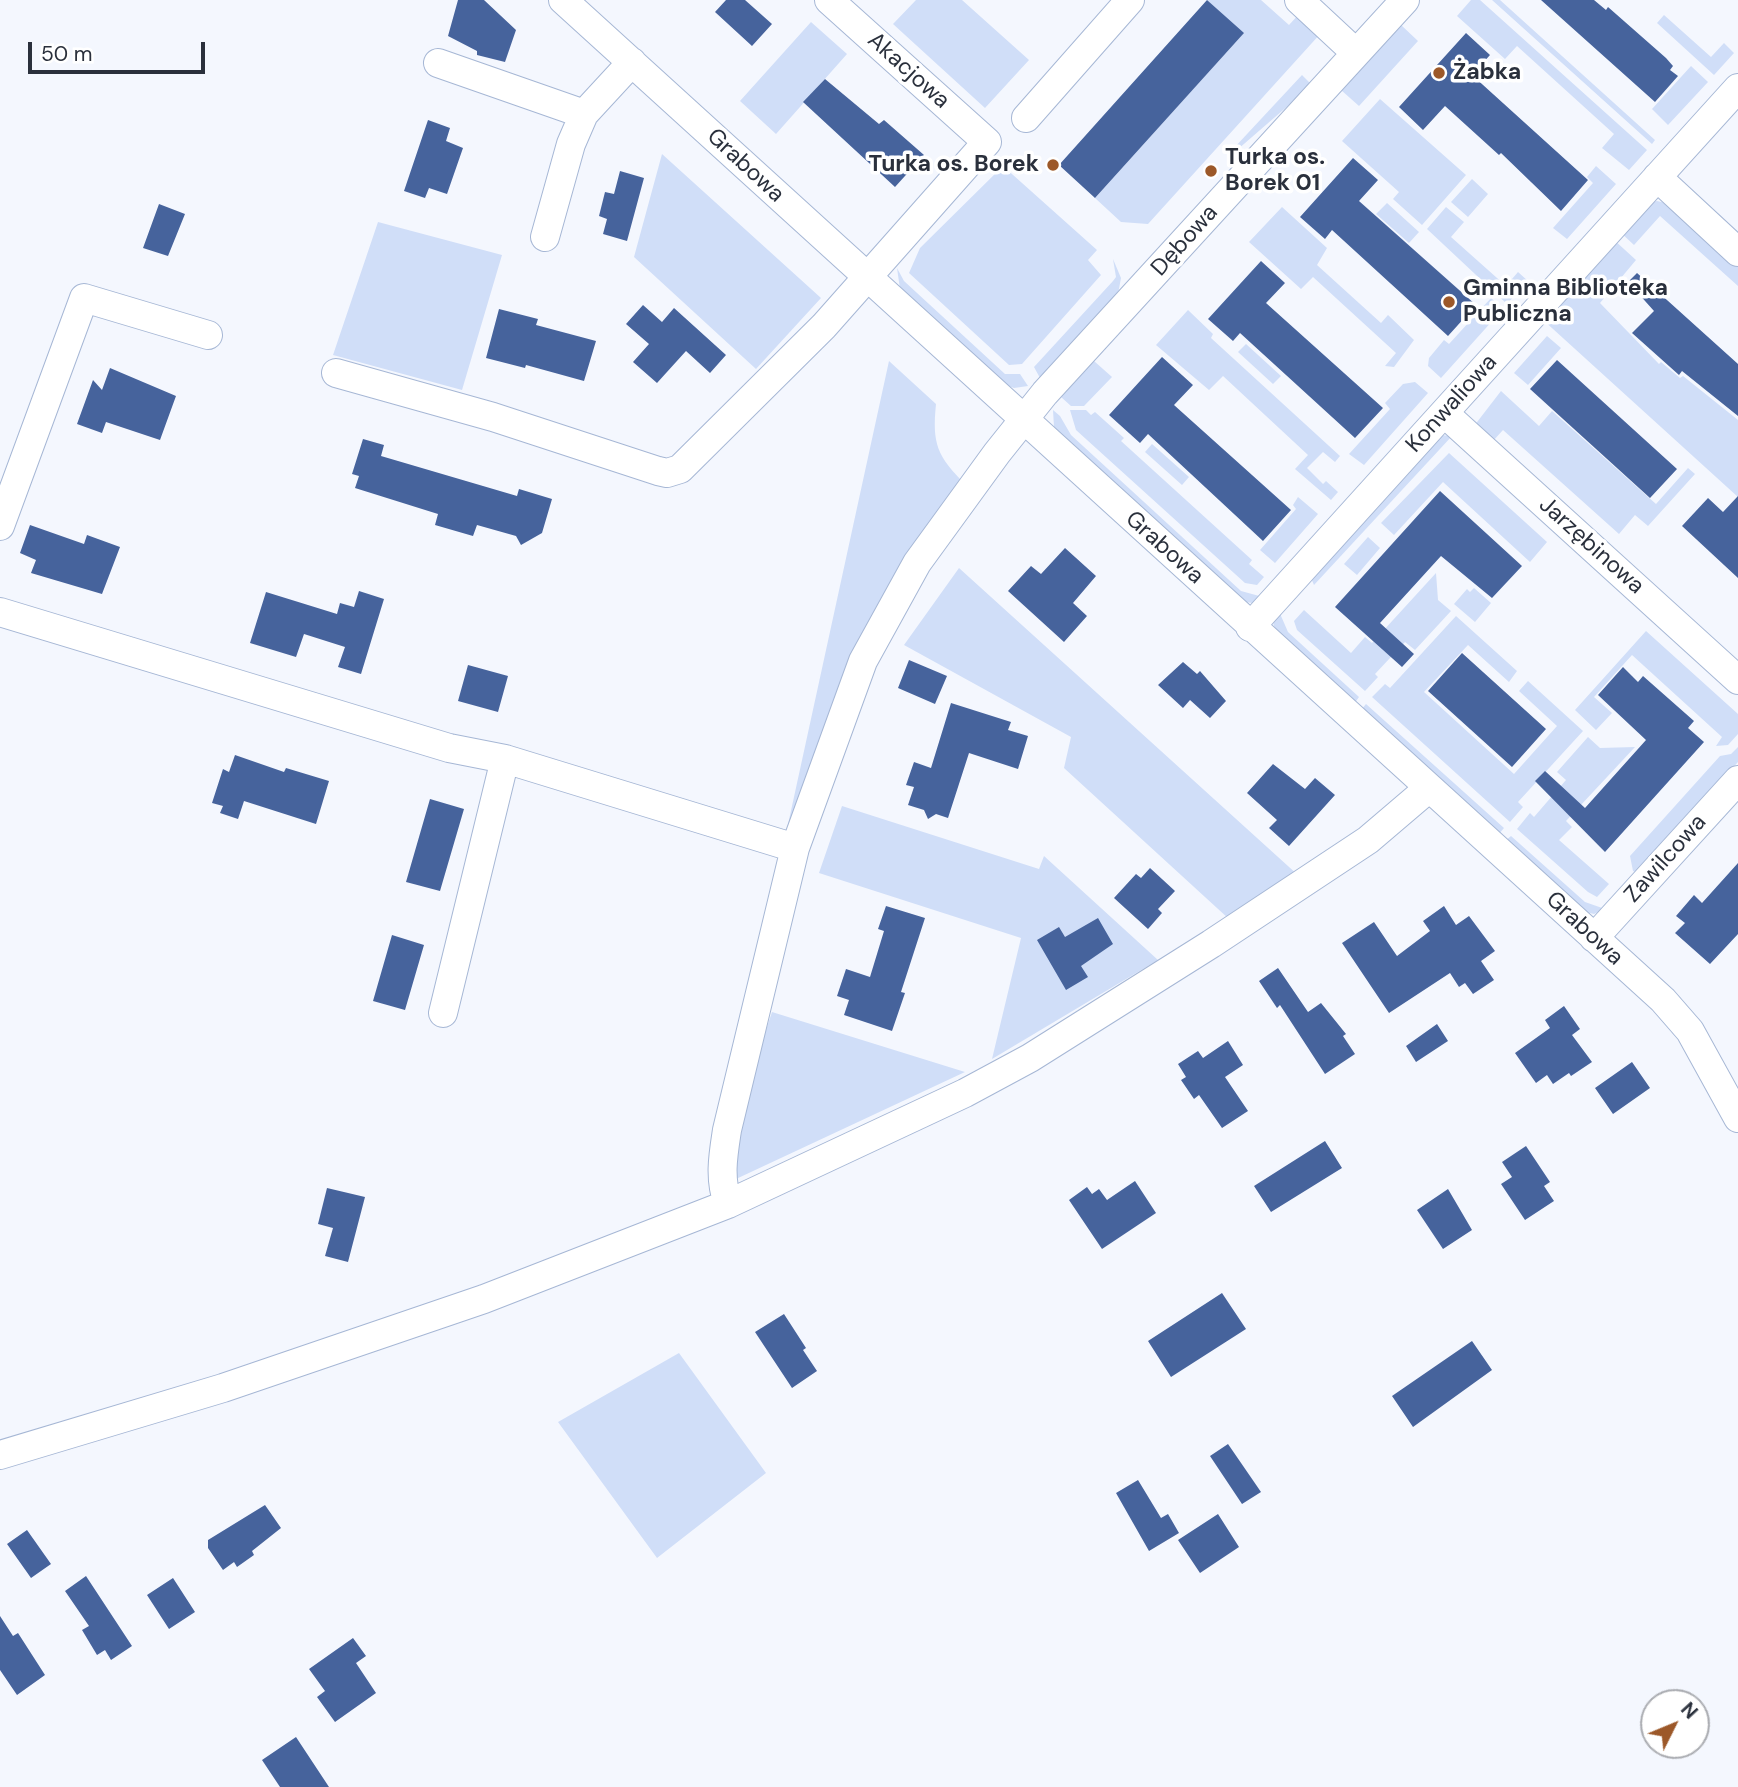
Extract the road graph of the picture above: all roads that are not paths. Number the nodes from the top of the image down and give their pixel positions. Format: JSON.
{"nodes":[{"id":1,"x":563,"y":0,"type":"edge"},
{"id":2,"x":830,"y":0,"type":"edge"},
{"id":3,"x":1130,"y":0,"type":"edge"},
{"id":4,"x":1299,"y":0,"type":"edge"},
{"id":5,"x":1405,"y":0,"type":"edge"},
{"id":6,"x":1356,"y":53,"type":"junction"},
{"id":7,"x":632,"y":62,"type":"junction"},
{"id":8,"x":438,"y":63,"type":"dead end"},
{"id":9,"x":1738,"y":88,"type":"edge"},
{"id":10,"x":584,"y":114,"type":"junction"},
{"id":11,"x":1026,"y":118,"type":"dead end"},
{"id":12,"x":1657,"y":177,"type":"junction"},
{"id":13,"x":545,"y":237,"type":"dead end"},
{"id":14,"x":1738,"y":252,"type":"edge"},
{"id":15,"x":866,"y":277,"type":"junction"},
{"id":16,"x":208,"y":335,"type":"dead end"},
{"id":17,"x":336,"y":373,"type":"dead end"},
{"id":18,"x":1444,"y":413,"type":"junction"},
{"id":19,"x":1022,"y":420,"type":"junction"},
{"id":20,"x":0,"y":526,"type":"edge"},
{"id":21,"x":0,"y":612,"type":"edge"},
{"id":22,"x":1250,"y":627,"type":"junction"},
{"id":23,"x":1738,"y":680,"type":"edge"},
{"id":24,"x":505,"y":759,"type":"junction"},
{"id":25,"x":1738,"y":780,"type":"edge"},
{"id":26,"x":1429,"y":788,"type":"junction"},
{"id":27,"x":795,"y":848,"type":"junction"},
{"id":28,"x":1594,"y":938,"type":"junction"},
{"id":29,"x":443,"y":1013,"type":"dead end"},
{"id":30,"x":1738,"y":1118,"type":"edge"},
{"id":31,"x":728,"y":1204,"type":"junction"},
{"id":32,"x":0,"y":1455,"type":"edge"}],
"edges":[{"from":1,"to":7,"type":"street","name":"Grabowa"},
{"from":2,"to":15,"type":"street","name":"Akacjowa"},
{"from":3,"to":11,"type":"street"},
{"from":4,"to":6,"type":"street"},
{"from":5,"to":6,"type":"street","name":"Dębowa"},
{"from":6,"to":19,"type":"street","name":"Dębowa"},
{"from":7,"to":10,"type":"street"},
{"from":7,"to":15,"type":"street","name":"Grabowa"},
{"from":8,"to":10,"type":"street"},
{"from":9,"to":12,"type":"street","name":"Konwaliowa"},
{"from":10,"to":13,"type":"street"},
{"from":12,"to":14,"type":"street"},
{"from":12,"to":18,"type":"street","name":"Konwaliowa"},
{"from":15,"to":17,"type":"street"},
{"from":15,"to":19,"type":"street","name":"Grabowa"},
{"from":16,"to":20,"type":"street"},
{"from":18,"to":22,"type":"street","name":"Konwaliowa"},
{"from":18,"to":23,"type":"street","name":"Jarzębinowa"},
{"from":19,"to":22,"type":"street","name":"Grabowa"},
{"from":19,"to":27,"type":"street","name":"Dębowa"},
{"from":21,"to":24,"type":"street"},
{"from":22,"to":26,"type":"street","name":"Grabowa"},
{"from":24,"to":27,"type":"street"},
{"from":24,"to":29,"type":"street"},
{"from":25,"to":28,"type":"street","name":"Zawilcowa"},
{"from":26,"to":28,"type":"street","name":"Grabowa"},
{"from":26,"to":31,"type":"street"},
{"from":27,"to":31,"type":"street","name":"Dębowa"},
{"from":28,"to":30,"type":"street","name":"Grabowa"},
{"from":31,"to":32,"type":"street"}]}
